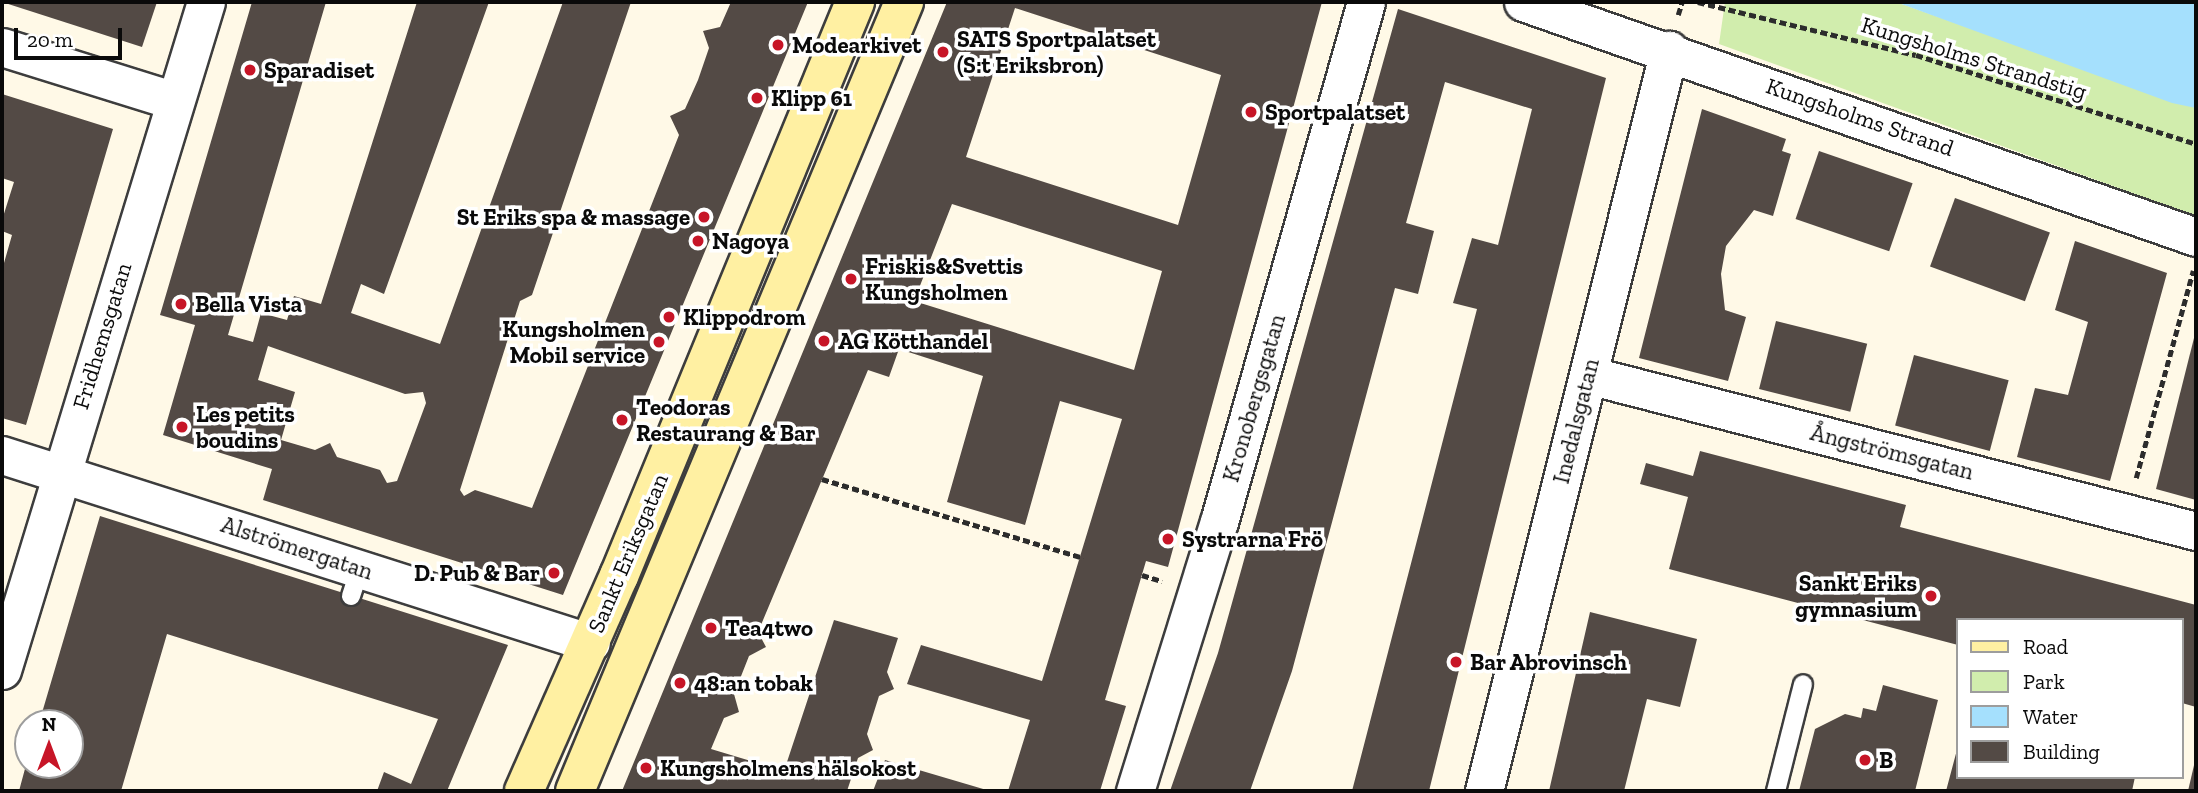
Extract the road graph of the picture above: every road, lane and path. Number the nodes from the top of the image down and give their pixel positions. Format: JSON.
{"nodes":[{"id":1,"x":206,"y":2,"type":"edge"},
{"id":2,"x":855,"y":2,"type":"edge"},
{"id":3,"x":904,"y":2,"type":"edge"},
{"id":4,"x":1366,"y":2,"type":"edge"},
{"id":5,"x":1523,"y":2,"type":"edge"},
{"id":6,"x":1698,"y":2,"type":"edge"},
{"id":7,"x":2,"y":47,"type":"edge"},
{"id":8,"x":1669,"y":50,"type":"junction"},
{"id":9,"x":175,"y":101,"type":"junction"},
{"id":10,"x":2196,"y":144,"type":"edge"},
{"id":11,"x":2196,"y":236,"type":"edge"},
{"id":12,"x":2196,"y":261,"type":"edge"},
{"id":13,"x":1588,"y":375,"type":"junction"},
{"id":14,"x":2,"y":455,"type":"edge"},
{"id":15,"x":60,"y":473,"type":"junction"},
{"id":16,"x":822,"y":479,"type":"dead end"},
{"id":17,"x":2134,"y":485,"type":"dead end"},
{"id":18,"x":2196,"y":531,"type":"edge"},
{"id":19,"x":1083,"y":558,"type":"dead end"},
{"id":20,"x":591,"y":643,"type":"junction"},
{"id":21,"x":2,"y":670,"type":"edge"},
{"id":22,"x":1803,"y":684,"type":"dead end"},
{"id":23,"x":524,"y":791,"type":"edge"},
{"id":24,"x":575,"y":791,"type":"edge"},
{"id":25,"x":1135,"y":791,"type":"edge"},
{"id":26,"x":1484,"y":791,"type":"edge"},
{"id":27,"x":1776,"y":791,"type":"edge"}],
"edges":[{"from":1,"to":9,"type":"street","name":"Fridhemsgatan"},
{"from":2,"to":20,"type":"main road","name":"Sankt Eriksgatan"},
{"from":3,"to":24,"type":"main road","name":"Sankt Eriksgatan"},
{"from":4,"to":25,"type":"street","name":"Kronobergsgatan"},
{"from":5,"to":8,"type":"street","name":"Kungsholms Strand"},
{"from":6,"to":10,"type":"path","name":"Kungsholms Strandstig"},
{"from":7,"to":9,"type":"street"},
{"from":8,"to":11,"type":"street","name":"Kungsholms Strand"},
{"from":8,"to":13,"type":"street","name":"Inedalsgatan"},
{"from":9,"to":15,"type":"street","name":"Fridhemsgatan"},
{"from":12,"to":17,"type":"path"},
{"from":13,"to":18,"type":"street","name":"Ångströmsgatan"},
{"from":13,"to":26,"type":"street","name":"Inedalsgatan"},
{"from":14,"to":15,"type":"street","name":"Alströmergatan"},
{"from":15,"to":20,"type":"street","name":"Alströmergatan"},
{"from":15,"to":21,"type":"street","name":"Fridhemsgatan"},
{"from":16,"to":19,"type":"path"},
{"from":20,"to":23,"type":"main road","name":"Sankt Eriksgatan"},
{"from":22,"to":27,"type":"lane"}]}
